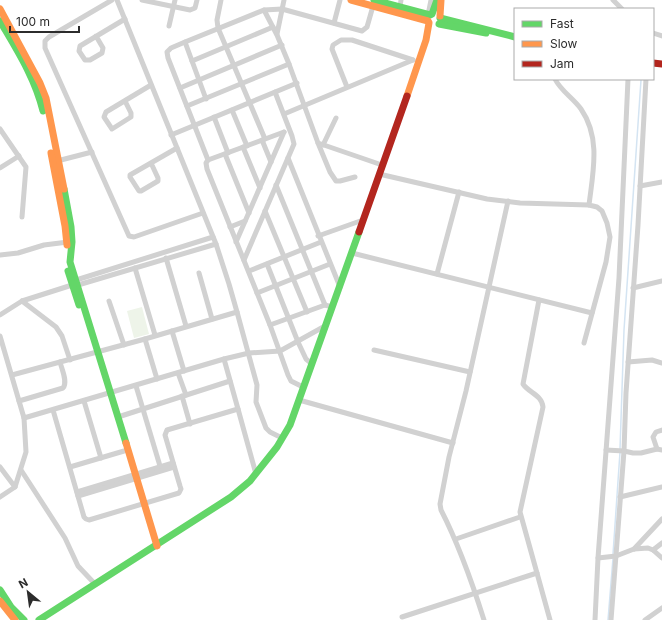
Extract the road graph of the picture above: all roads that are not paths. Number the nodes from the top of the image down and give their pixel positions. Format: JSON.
{"nodes":[{"id":1,"x":112,"y":0,"type":"edge"},
{"id":2,"x":117,"y":0,"type":"edge"},
{"id":3,"x":142,"y":0,"type":"edge"},
{"id":4,"x":175,"y":0,"type":"edge"},
{"id":5,"x":197,"y":0,"type":"edge"},
{"id":6,"x":221,"y":0,"type":"edge"},
{"id":7,"x":284,"y":0,"type":"edge"},
{"id":8,"x":340,"y":0,"type":"edge"},
{"id":9,"x":351,"y":0,"type":"edge"},
{"id":10,"x":432,"y":0,"type":"edge"},
{"id":11,"x":437,"y":0,"type":"edge"},
{"id":12,"x":441,"y":0,"type":"edge"},
{"id":13,"x":613,"y":0,"type":"edge"},
{"id":14,"x":373,"y":3,"type":"edge"},
{"id":15,"x":400,"y":3,"type":"edge"},
{"id":16,"x":174,"y":7,"type":"junction"},
{"id":17,"x":621,"y":8,"type":"edge"},
{"id":18,"x":0,"y":9,"type":"edge"},
{"id":19,"x":282,"y":9,"type":"junction"},
{"id":20,"x":264,"y":10,"type":"junction"},
{"id":21,"x":434,"y":19,"type":"junction"},
{"id":22,"x":125,"y":20,"type":"junction"},
{"id":23,"x":0,"y":22,"type":"edge"},
{"id":24,"x":334,"y":24,"type":"junction"},
{"id":25,"x":169,"y":26,"type":"dead end"},
{"id":26,"x":273,"y":27,"type":"junction"},
{"id":27,"x":218,"y":28,"type":"junction"},
{"id":28,"x":3,"y":33,"type":"edge"},
{"id":29,"x":277,"y":35,"type":"junction"},
{"id":30,"x":96,"y":36,"type":"junction"},
{"id":31,"x":512,"y":36,"type":"edge"},
{"id":32,"x":185,"y":42,"type":"junction"},
{"id":33,"x":282,"y":45,"type":"junction"},
{"id":34,"x":227,"y":47,"type":"junction"},
{"id":35,"x":415,"y":60,"type":"junction"},
{"id":36,"x":192,"y":61,"type":"junction"},
{"id":37,"x":289,"y":64,"type":"junction"},
{"id":38,"x":234,"y":66,"type":"junction"},
{"id":39,"x":199,"y":80,"type":"junction"},
{"id":40,"x":556,"y":80,"type":"edge"},
{"id":41,"x":628,"y":80,"type":"edge"},
{"id":42,"x":646,"y":80,"type":"edge"},
{"id":43,"x":297,"y":83,"type":"junction"},
{"id":44,"x":151,"y":85,"type":"junction"},
{"id":45,"x":242,"y":85,"type":"junction"},
{"id":46,"x":347,"y":87,"type":"junction"},
{"id":47,"x":180,"y":88,"type":"junction"},
{"id":48,"x":275,"y":92,"type":"junction"},
{"id":49,"x":206,"y":99,"type":"junction"},
{"id":50,"x":125,"y":101,"type":"junction"},
{"id":51,"x":249,"y":103,"type":"junction"},
{"id":52,"x":187,"y":106,"type":"junction"},
{"id":53,"x":304,"y":106,"type":"junction"},
{"id":54,"x":232,"y":110,"type":"junction"},
{"id":55,"x":284,"y":114,"type":"junction"},
{"id":56,"x":214,"y":117,"type":"junction"},
{"id":57,"x":336,"y":118,"type":"dead end"},
{"id":58,"x":195,"y":125,"type":"junction"},
{"id":59,"x":0,"y":129,"type":"edge"},
{"id":60,"x":290,"y":129,"type":"junction"},
{"id":61,"x":284,"y":132,"type":"junction"},
{"id":62,"x":171,"y":135,"type":"junction"},
{"id":63,"x":264,"y":139,"type":"junction"},
{"id":64,"x":321,"y":144,"type":"junction"},
{"id":65,"x":245,"y":146,"type":"junction"},
{"id":66,"x":177,"y":148,"type":"junction"},
{"id":67,"x":92,"y":152,"type":"junction"},
{"id":68,"x":226,"y":154,"type":"junction"},
{"id":69,"x":19,"y":156,"type":"junction"},
{"id":70,"x":288,"y":158,"type":"junction"},
{"id":71,"x":208,"y":160,"type":"junction"},
{"id":72,"x":57,"y":161,"type":"junction"},
{"id":73,"x":271,"y":162,"type":"junction"},
{"id":74,"x":151,"y":163,"type":"junction"},
{"id":75,"x":382,"y":165,"type":"junction"},
{"id":76,"x":0,"y":168,"type":"edge"},
{"id":77,"x":379,"y":174,"type":"junction"},
{"id":78,"x":355,"y":177,"type":"dead end"},
{"id":79,"x":662,"y":182,"type":"edge"},
{"id":80,"x":276,"y":185,"type":"junction"},
{"id":81,"x":640,"y":186,"type":"junction"},
{"id":82,"x":260,"y":188,"type":"junction"},
{"id":83,"x":458,"y":192,"type":"junction"},
{"id":84,"x":508,"y":202,"type":"junction"},
{"id":85,"x":589,"y":205,"type":"junction"},
{"id":86,"x":265,"y":211,"type":"junction"},
{"id":87,"x":203,"y":212,"type":"junction"},
{"id":88,"x":249,"y":213,"type":"junction"},
{"id":89,"x":22,"y":217,"type":"dead end"},
{"id":90,"x":363,"y":220,"type":"junction"},
{"id":91,"x":245,"y":221,"type":"junction"},
{"id":92,"x":230,"y":227,"type":"junction"},
{"id":93,"x":318,"y":236,"type":"junction"},
{"id":94,"x":213,"y":237,"type":"junction"},
{"id":95,"x":68,"y":242,"type":"junction"},
{"id":96,"x":236,"y":242,"type":"junction"},
{"id":97,"x":321,"y":242,"type":"junction"},
{"id":98,"x":216,"y":244,"type":"junction"},
{"id":99,"x":302,"y":250,"type":"junction"},
{"id":100,"x":352,"y":253,"type":"junction"},
{"id":101,"x":0,"y":255,"type":"edge"},
{"id":102,"x":284,"y":257,"type":"junction"},
{"id":103,"x":166,"y":258,"type":"junction"},
{"id":104,"x":244,"y":260,"type":"junction"},
{"id":105,"x":267,"y":264,"type":"junction"},
{"id":106,"x":330,"y":264,"type":"junction"},
{"id":107,"x":135,"y":268,"type":"junction"},
{"id":108,"x":249,"y":271,"type":"junction"},
{"id":109,"x":311,"y":271,"type":"junction"},
{"id":110,"x":199,"y":273,"type":"dead end"},
{"id":111,"x":437,"y":274,"type":"junction"},
{"id":112,"x":293,"y":278,"type":"junction"},
{"id":113,"x":662,"y":281,"type":"edge"},
{"id":114,"x":73,"y":284,"type":"junction"},
{"id":115,"x":275,"y":286,"type":"junction"},
{"id":116,"x":340,"y":287,"type":"junction"},
{"id":117,"x":489,"y":287,"type":"junction"},
{"id":118,"x":633,"y":288,"type":"junction"},
{"id":119,"x":257,"y":293,"type":"junction"},
{"id":120,"x":539,"y":300,"type":"junction"},
{"id":121,"x":22,"y":301,"type":"junction"},
{"id":122,"x":109,"y":302,"type":"dead end"},
{"id":123,"x":329,"y":306,"type":"junction"},
{"id":124,"x":237,"y":312,"type":"junction"},
{"id":125,"x":307,"y":312,"type":"junction"},
{"id":126,"x":592,"y":313,"type":"junction"},
{"id":127,"x":0,"y":315,"type":"edge"},
{"id":128,"x":289,"y":318,"type":"junction"},
{"id":129,"x":212,"y":319,"type":"junction"},
{"id":130,"x":270,"y":325,"type":"junction"},
{"id":131,"x":186,"y":326,"type":"junction"},
{"id":132,"x":325,"y":326,"type":"junction"},
{"id":133,"x":172,"y":331,"type":"junction"},
{"id":134,"x":0,"y":336,"type":"edge"},
{"id":135,"x":155,"y":336,"type":"junction"},
{"id":136,"x":145,"y":339,"type":"junction"},
{"id":137,"x":298,"y":342,"type":"junction"},
{"id":138,"x":584,"y":343,"type":"dead end"},
{"id":139,"x":124,"y":345,"type":"junction"},
{"id":140,"x":374,"y":350,"type":"dead end"},
{"id":141,"x":280,"y":351,"type":"junction"},
{"id":142,"x":96,"y":353,"type":"junction"},
{"id":143,"x":249,"y":353,"type":"junction"},
{"id":144,"x":224,"y":359,"type":"junction"},
{"id":145,"x":70,"y":360,"type":"junction"},
{"id":146,"x":60,"y":362,"type":"junction"},
{"id":147,"x":628,"y":362,"type":"junction"},
{"id":148,"x":662,"y":363,"type":"edge"},
{"id":149,"x":312,"y":364,"type":"junction"},
{"id":150,"x":181,"y":372,"type":"junction"},
{"id":151,"x":470,"y":372,"type":"junction"},
{"id":152,"x":12,"y":375,"type":"junction"},
{"id":153,"x":157,"y":379,"type":"junction"},
{"id":154,"x":230,"y":381,"type":"junction"},
{"id":155,"x":136,"y":386,"type":"junction"},
{"id":156,"x":303,"y":387,"type":"junction"},
{"id":157,"x":108,"y":394,"type":"junction"},
{"id":158,"x":184,"y":396,"type":"junction"},
{"id":159,"x":298,"y":400,"type":"junction"},
{"id":160,"x":19,"y":401,"type":"junction"},
{"id":161,"x":84,"y":401,"type":"junction"},
{"id":162,"x":143,"y":409,"type":"junction"},
{"id":163,"x":238,"y":409,"type":"junction"},
{"id":164,"x":53,"y":410,"type":"junction"},
{"id":165,"x":118,"y":417,"type":"junction"},
{"id":166,"x":24,"y":418,"type":"junction"},
{"id":167,"x":190,"y":424,"type":"junction"},
{"id":168,"x":662,"y":430,"type":"edge"},
{"id":169,"x":282,"y":438,"type":"junction"},
{"id":170,"x":453,"y":443,"type":"junction"},
{"id":171,"x":606,"y":450,"type":"junction"},
{"id":172,"x":660,"y":450,"type":"edge"},
{"id":173,"x":124,"y":451,"type":"junction"},
{"id":174,"x":624,"y":451,"type":"junction"},
{"id":175,"x":101,"y":458,"type":"junction"},
{"id":176,"x":174,"y":465,"type":"junction"},
{"id":177,"x":160,"y":466,"type":"junction"},
{"id":178,"x":0,"y":467,"type":"edge"},
{"id":179,"x":70,"y":467,"type":"junction"},
{"id":180,"x":21,"y":470,"type":"junction"},
{"id":181,"x":256,"y":474,"type":"junction"},
{"id":182,"x":134,"y":477,"type":"junction"},
{"id":183,"x":15,"y":487,"type":"junction"},
{"id":184,"x":662,"y":487,"type":"edge"},
{"id":185,"x":78,"y":494,"type":"junction"},
{"id":186,"x":620,"y":496,"type":"junction"},
{"id":187,"x":0,"y":497,"type":"edge"},
{"id":188,"x":142,"y":504,"type":"junction"},
{"id":189,"x":520,"y":516,"type":"junction"},
{"id":190,"x":662,"y":519,"type":"edge"},
{"id":191,"x":456,"y":539,"type":"junction"},
{"id":192,"x":662,"y":543,"type":"edge"},
{"id":193,"x":155,"y":547,"type":"junction"},
{"id":194,"x":634,"y":550,"type":"junction"},
{"id":195,"x":653,"y":550,"type":"junction"},
{"id":196,"x":616,"y":556,"type":"junction"},
{"id":197,"x":598,"y":558,"type":"junction"},
{"id":198,"x":662,"y":558,"type":"edge"},
{"id":199,"x":537,"y":573,"type":"junction"},
{"id":200,"x":95,"y":584,"type":"junction"},
{"id":201,"x":0,"y":590,"type":"edge"},
{"id":202,"x":475,"y":592,"type":"junction"},
{"id":203,"x":0,"y":601,"type":"edge"},
{"id":204,"x":662,"y":608,"type":"edge"},
{"id":205,"x":12,"y":617,"type":"edge"},
{"id":206,"x":402,"y":617,"type":"dead end"},
{"id":207,"x":24,"y":620,"type":"edge"},
{"id":208,"x":39,"y":620,"type":"edge"},
{"id":209,"x":484,"y":620,"type":"edge"},
{"id":210,"x":550,"y":620,"type":"edge"},
{"id":211,"x":595,"y":620,"type":"edge"},
{"id":212,"x":611,"y":620,"type":"edge"},
{"id":213,"x":645,"y":620,"type":"edge"}],
"edges":[{"from":1,"to":67,"type":"street"},
{"from":2,"to":22,"type":"street"},
{"from":3,"to":16,"type":"street"},
{"from":4,"to":16,"type":"street"},
{"from":5,"to":16,"type":"street"},
{"from":6,"to":27,"type":"street"},
{"from":7,"to":19,"type":"street"},
{"from":8,"to":24,"type":"street"},
{"from":9,"to":14,"type":"main road"},
{"from":10,"to":21,"type":"street"},
{"from":11,"to":21,"type":"main road"},
{"from":12,"to":21,"type":"main road"},
{"from":13,"to":17,"type":"street"},
{"from":14,"to":15,"type":"main road"},
{"from":14,"to":21,"type":"main road"},
{"from":14,"to":24,"type":"street"},
{"from":15,"to":21,"type":"main road"},
{"from":16,"to":25,"type":"street"},
{"from":18,"to":72,"type":"main road"},
{"from":19,"to":20,"type":"street"},
{"from":19,"to":24,"type":"street"},
{"from":19,"to":29,"type":"street"},
{"from":20,"to":26,"type":"street"},
{"from":20,"to":27,"type":"street"},
{"from":21,"to":31,"type":"main road"},
{"from":21,"to":35,"type":"main road"},
{"from":22,"to":30,"type":"street"},
{"from":22,"to":44,"type":"street"},
{"from":23,"to":28,"type":"main road"},
{"from":26,"to":29,"type":"street"},
{"from":26,"to":34,"type":"street"},
{"from":27,"to":32,"type":"street"},
{"from":27,"to":34,"type":"street"},
{"from":28,"to":95,"type":"main road"},
{"from":29,"to":33,"type":"street"},
{"from":30,"to":30,"type":"street"},
{"from":32,"to":36,"type":"street"},
{"from":32,"to":47,"type":"street"},
{"from":33,"to":37,"type":"street"},
{"from":33,"to":38,"type":"street"},
{"from":34,"to":36,"type":"street"},
{"from":34,"to":38,"type":"street"},
{"from":35,"to":46,"type":"street"},
{"from":35,"to":46,"type":"street"},
{"from":35,"to":75,"type":"main road"},
{"from":36,"to":39,"type":"street"},
{"from":37,"to":43,"type":"street"},
{"from":37,"to":45,"type":"street"},
{"from":38,"to":39,"type":"street"},
{"from":38,"to":45,"type":"street"},
{"from":39,"to":47,"type":"street"},
{"from":39,"to":49,"type":"street"},
{"from":40,"to":85,"type":"street"},
{"from":41,"to":171,"type":"street"},
{"from":42,"to":81,"type":"street"},
{"from":43,"to":48,"type":"street"},
{"from":43,"to":53,"type":"street"},
{"from":44,"to":50,"type":"street"},
{"from":44,"to":62,"type":"street"},
{"from":45,"to":49,"type":"street"},
{"from":45,"to":51,"type":"street"},
{"from":46,"to":53,"type":"street"},
{"from":47,"to":52,"type":"street"},
{"from":48,"to":51,"type":"street"},
{"from":48,"to":55,"type":"street"},
{"from":49,"to":52,"type":"street"},
{"from":50,"to":50,"type":"street"},
{"from":51,"to":54,"type":"street"},
{"from":51,"to":63,"type":"street"},
{"from":52,"to":58,"type":"street"},
{"from":53,"to":55,"type":"street"},
{"from":53,"to":64,"type":"street"},
{"from":54,"to":56,"type":"street"},
{"from":54,"to":65,"type":"street"},
{"from":55,"to":60,"type":"street"},
{"from":56,"to":58,"type":"street"},
{"from":56,"to":68,"type":"street"},
{"from":57,"to":64,"type":"street"},
{"from":58,"to":62,"type":"street"},
{"from":58,"to":71,"type":"street"},
{"from":59,"to":69,"type":"street"},
{"from":60,"to":61,"type":"street"},
{"from":60,"to":70,"type":"street"},
{"from":61,"to":63,"type":"street"},
{"from":61,"to":73,"type":"street"},
{"from":62,"to":66,"type":"street"},
{"from":63,"to":65,"type":"street"},
{"from":63,"to":73,"type":"street"},
{"from":64,"to":75,"type":"street"},
{"from":64,"to":78,"type":"street"},
{"from":65,"to":68,"type":"street"},
{"from":65,"to":82,"type":"street"},
{"from":66,"to":74,"type":"street"},
{"from":66,"to":87,"type":"street"},
{"from":67,"to":72,"type":"street"},
{"from":67,"to":87,"type":"street"},
{"from":68,"to":71,"type":"street"},
{"from":68,"to":88,"type":"street"},
{"from":69,"to":76,"type":"street"},
{"from":69,"to":89,"type":"street"},
{"from":70,"to":80,"type":"street"},
{"from":70,"to":93,"type":"street"},
{"from":71,"to":92,"type":"street"},
{"from":72,"to":114,"type":"main road"},
{"from":73,"to":82,"type":"street"},
{"from":74,"to":74,"type":"street"},
{"from":75,"to":77,"type":"main road"},
{"from":77,"to":83,"type":"street"},
{"from":77,"to":90,"type":"main road"},
{"from":79,"to":81,"type":"street"},
{"from":80,"to":86,"type":"street"},
{"from":80,"to":99,"type":"street"},
{"from":81,"to":118,"type":"street"},
{"from":82,"to":88,"type":"street"},
{"from":83,"to":84,"type":"street"},
{"from":83,"to":111,"type":"street"},
{"from":84,"to":85,"type":"street"},
{"from":84,"to":117,"type":"street"},
{"from":85,"to":126,"type":"street"},
{"from":86,"to":102,"type":"street"},
{"from":86,"to":104,"type":"street"},
{"from":87,"to":94,"type":"street"},
{"from":88,"to":91,"type":"street"},
{"from":90,"to":93,"type":"street"},
{"from":90,"to":100,"type":"main road"},
{"from":91,"to":92,"type":"street"},
{"from":91,"to":96,"type":"street"},
{"from":92,"to":96,"type":"street"},
{"from":93,"to":97,"type":"street"},
{"from":94,"to":98,"type":"street"},
{"from":94,"to":114,"type":"street"},
{"from":95,"to":101,"type":"street"},
{"from":95,"to":114,"type":"main road"},
{"from":96,"to":104,"type":"street"},
{"from":97,"to":99,"type":"street"},
{"from":97,"to":106,"type":"street"},
{"from":98,"to":103,"type":"street"},
{"from":98,"to":124,"type":"street"},
{"from":99,"to":102,"type":"street"},
{"from":99,"to":109,"type":"street"},
{"from":100,"to":111,"type":"street"},
{"from":100,"to":116,"type":"main road"},
{"from":102,"to":105,"type":"street"},
{"from":102,"to":112,"type":"street"},
{"from":103,"to":107,"type":"street"},
{"from":103,"to":131,"type":"street"},
{"from":104,"to":108,"type":"street"},
{"from":105,"to":108,"type":"street"},
{"from":105,"to":115,"type":"street"},
{"from":106,"to":109,"type":"street"},
{"from":106,"to":116,"type":"street"},
{"from":107,"to":114,"type":"street"},
{"from":107,"to":135,"type":"street"},
{"from":108,"to":119,"type":"street"},
{"from":109,"to":112,"type":"street"},
{"from":109,"to":123,"type":"street"},
{"from":110,"to":129,"type":"street"},
{"from":111,"to":117,"type":"street"},
{"from":112,"to":115,"type":"street"},
{"from":112,"to":125,"type":"street"},
{"from":113,"to":118,"type":"street"},
{"from":114,"to":121,"type":"street"},
{"from":114,"to":142,"type":"main road"},
{"from":115,"to":119,"type":"street"},
{"from":115,"to":128,"type":"street"},
{"from":116,"to":123,"type":"main road"},
{"from":117,"to":120,"type":"street"},
{"from":117,"to":151,"type":"street"},
{"from":118,"to":147,"type":"street"},
{"from":119,"to":130,"type":"street"},
{"from":120,"to":126,"type":"street"},
{"from":120,"to":189,"type":"street"},
{"from":121,"to":127,"type":"street"},
{"from":121,"to":145,"type":"street"},
{"from":122,"to":139,"type":"street"},
{"from":123,"to":125,"type":"street"},
{"from":123,"to":132,"type":"main road"},
{"from":124,"to":129,"type":"street"},
{"from":124,"to":143,"type":"street"},
{"from":125,"to":128,"type":"street"},
{"from":126,"to":138,"type":"street"},
{"from":128,"to":130,"type":"street"},
{"from":128,"to":137,"type":"street"},
{"from":129,"to":131,"type":"street"},
{"from":130,"to":141,"type":"street"},
{"from":131,"to":133,"type":"street"},
{"from":132,"to":137,"type":"street"},
{"from":132,"to":149,"type":"main road"},
{"from":133,"to":135,"type":"street"},
{"from":133,"to":150,"type":"street"},
{"from":134,"to":152,"type":"street"},
{"from":135,"to":136,"type":"street"},
{"from":136,"to":139,"type":"street"},
{"from":136,"to":153,"type":"street"},
{"from":137,"to":141,"type":"street"},
{"from":137,"to":149,"type":"street"},
{"from":139,"to":142,"type":"street"},
{"from":140,"to":151,"type":"street"},
{"from":141,"to":143,"type":"street"},
{"from":141,"to":156,"type":"street"},
{"from":142,"to":145,"type":"street"},
{"from":142,"to":157,"type":"main road"},
{"from":143,"to":144,"type":"street"},
{"from":143,"to":169,"type":"street"},
{"from":144,"to":150,"type":"street"},
{"from":144,"to":154,"type":"street"},
{"from":145,"to":146,"type":"street"},
{"from":146,"to":152,"type":"street"},
{"from":146,"to":160,"type":"street"},
{"from":147,"to":148,"type":"street"},
{"from":147,"to":174,"type":"street"},
{"from":149,"to":156,"type":"main road"},
{"from":150,"to":153,"type":"street"},
{"from":150,"to":158,"type":"street"},
{"from":151,"to":170,"type":"street"},
{"from":152,"to":160,"type":"street"},
{"from":153,"to":155,"type":"street"},
{"from":154,"to":158,"type":"street"},
{"from":154,"to":163,"type":"street"},
{"from":155,"to":157,"type":"street"},
{"from":155,"to":162,"type":"street"},
{"from":156,"to":159,"type":"main road"},
{"from":157,"to":161,"type":"street"},
{"from":157,"to":165,"type":"main road"},
{"from":157,"to":173,"type":"main road"},
{"from":158,"to":162,"type":"street"},
{"from":158,"to":167,"type":"street"},
{"from":159,"to":169,"type":"main road"},
{"from":159,"to":170,"type":"street"},
{"from":160,"to":166,"type":"street"},
{"from":161,"to":164,"type":"street"},
{"from":161,"to":175,"type":"street"},
{"from":162,"to":165,"type":"street"},
{"from":162,"to":177,"type":"street"},
{"from":163,"to":167,"type":"street"},
{"from":163,"to":181,"type":"street"},
{"from":164,"to":166,"type":"street"},
{"from":164,"to":179,"type":"street"},
{"from":165,"to":182,"type":"main road"},
{"from":166,"to":180,"type":"street"},
{"from":167,"to":176,"type":"street"},
{"from":168,"to":172,"type":"street"},
{"from":169,"to":181,"type":"main road"},
{"from":170,"to":191,"type":"street"},
{"from":171,"to":174,"type":"street"},
{"from":171,"to":197,"type":"street"},
{"from":172,"to":174,"type":"street"},
{"from":173,"to":175,"type":"street"},
{"from":173,"to":182,"type":"main road"},
{"from":174,"to":186,"type":"street"},
{"from":175,"to":179,"type":"street"},
{"from":176,"to":177,"type":"street"},
{"from":176,"to":182,"type":"street"},
{"from":176,"to":188,"type":"street"},
{"from":177,"to":182,"type":"street"},
{"from":178,"to":183,"type":"street"},
{"from":179,"to":185,"type":"street"},
{"from":180,"to":183,"type":"street"},
{"from":180,"to":200,"type":"street"},
{"from":181,"to":193,"type":"main road"},
{"from":182,"to":185,"type":"street"},
{"from":182,"to":188,"type":"main road"},
{"from":183,"to":187,"type":"street"},
{"from":184,"to":186,"type":"street"},
{"from":185,"to":188,"type":"street"},
{"from":186,"to":196,"type":"street"},
{"from":188,"to":193,"type":"main road"},
{"from":189,"to":191,"type":"street"},
{"from":189,"to":199,"type":"street"},
{"from":190,"to":194,"type":"street"},
{"from":191,"to":202,"type":"street"},
{"from":192,"to":195,"type":"street"},
{"from":193,"to":200,"type":"main road"},
{"from":194,"to":195,"type":"street"},
{"from":194,"to":196,"type":"street"},
{"from":195,"to":198,"type":"street"},
{"from":196,"to":197,"type":"street"},
{"from":196,"to":212,"type":"street"},
{"from":197,"to":211,"type":"street"},
{"from":199,"to":202,"type":"street"},
{"from":199,"to":210,"type":"street"},
{"from":200,"to":208,"type":"main road"},
{"from":201,"to":205,"type":"main road"},
{"from":202,"to":206,"type":"street"},
{"from":202,"to":209,"type":"street"},
{"from":203,"to":205,"type":"main road"},
{"from":204,"to":213,"type":"street"},
{"from":205,"to":207,"type":"main road"}]}
